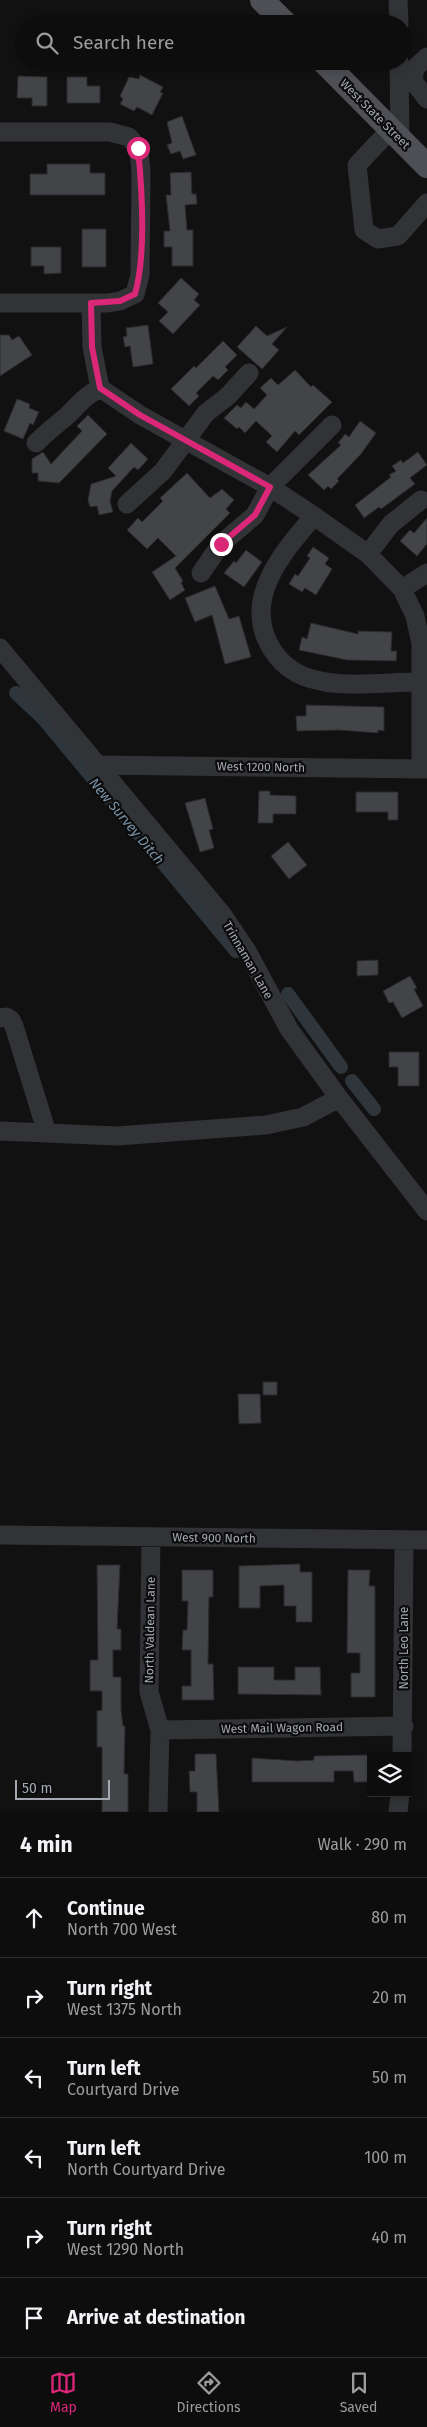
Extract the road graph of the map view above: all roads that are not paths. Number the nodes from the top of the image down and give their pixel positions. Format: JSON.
{"nodes":[{"id":1,"x":262,"y":0,"type":"edge"},
{"id":2,"x":398,"y":0,"type":"edge"},
{"id":3,"x":277,"y":15,"type":"edge"},
{"id":4,"x":398,"y":15,"type":"edge"},
{"id":5,"x":427,"y":56,"type":"edge"},
{"id":6,"x":332,"y":70,"type":"edge"},
{"id":7,"x":399,"y":70,"type":"edge"},
{"id":8,"x":427,"y":99,"type":"edge"},
{"id":9,"x":0,"y":132,"type":"edge"},
{"id":10,"x":396,"y":134,"type":"junction"},
{"id":11,"x":427,"y":166,"type":"edge"},
{"id":12,"x":427,"y":203,"type":"edge"},
{"id":13,"x":0,"y":303,"type":"edge"},
{"id":14,"x":91,"y":303,"type":"junction"},
{"id":15,"x":249,"y":373,"type":"dead end"},
{"id":16,"x":100,"y":388,"type":"junction"},
{"id":17,"x":332,"y":425,"type":"dead end"},
{"id":18,"x":186,"y":440,"type":"junction"},
{"id":19,"x":36,"y":443,"type":"dead end"},
{"id":20,"x":270,"y":487,"type":"junction"},
{"id":21,"x":421,"y":500,"type":"dead end"},
{"id":22,"x":127,"y":504,"type":"dead end"},
{"id":23,"x":314,"y":516,"type":"junction"},
{"id":24,"x":368,"y":554,"type":"junction"},
{"id":25,"x":201,"y":572,"type":"dead end"},
{"id":26,"x":427,"y":574,"type":"edge"},
{"id":27,"x":402,"y":589,"type":"junction"},
{"id":28,"x":4,"y":660,"type":"edge"},
{"id":29,"x":420,"y":682,"type":"junction"},
{"id":30,"x":96,"y":765,"type":"junction"},
{"id":31,"x":424,"y":769,"type":"edge"},
{"id":32,"x":0,"y":1018,"type":"edge"},
{"id":33,"x":338,"y":1098,"type":"junction"},
{"id":34,"x":0,"y":1131,"type":"edge"},
{"id":35,"x":47,"y":1133,"type":"junction"},
{"id":36,"x":427,"y":1211,"type":"edge"},
{"id":37,"x":0,"y":1535,"type":"edge"},
{"id":38,"x":151,"y":1537,"type":"junction"},
{"id":39,"x":404,"y":1540,"type":"junction"},
{"id":40,"x":427,"y":1540,"type":"edge"},
{"id":41,"x":404,"y":1726,"type":"junction"},
{"id":42,"x":160,"y":1730,"type":"junction"},
{"id":43,"x":402,"y":1752,"type":"edge"},
{"id":44,"x":400,"y":1797,"type":"edge"},
{"id":45,"x":158,"y":1812,"type":"edge"},
{"id":46,"x":398,"y":1812,"type":"edge"}],
"edges":[{"from":1,"to":3,"type":"main road"},
{"from":2,"to":4,"type":"street"},
{"from":5,"to":8,"type":"street"},
{"from":6,"to":10,"type":"main road","name":"West State Street"},
{"from":7,"to":10,"type":"street"},
{"from":9,"to":14,"type":"street"},
{"from":10,"to":11,"type":"main road","name":"West State Street"},
{"from":10,"to":12,"type":"street"},
{"from":13,"to":14,"type":"street"},
{"from":14,"to":16,"type":"street"},
{"from":15,"to":18,"type":"street"},
{"from":16,"to":18,"type":"street"},
{"from":16,"to":19,"type":"street"},
{"from":17,"to":20,"type":"street"},
{"from":18,"to":20,"type":"street"},
{"from":18,"to":22,"type":"street"},
{"from":20,"to":23,"type":"street"},
{"from":20,"to":25,"type":"street"},
{"from":21,"to":24,"type":"street"},
{"from":23,"to":24,"type":"street"},
{"from":23,"to":29,"type":"street"},
{"from":24,"to":27,"type":"street"},
{"from":26,"to":27,"type":"street"},
{"from":27,"to":29,"type":"street"},
{"from":28,"to":30,"type":"street","name":"Trinnaman Lane"},
{"from":29,"to":31,"type":"street"},
{"from":30,"to":31,"type":"street","name":"West 1200 North"},
{"from":30,"to":33,"type":"street","name":"Trinnaman Lane"},
{"from":32,"to":35,"type":"street"},
{"from":33,"to":35,"type":"street"},
{"from":33,"to":36,"type":"street","name":"Trinnaman Lane"},
{"from":34,"to":35,"type":"street"},
{"from":37,"to":38,"type":"street","name":"West 900 North"},
{"from":38,"to":39,"type":"street","name":"West 900 North"},
{"from":38,"to":42,"type":"street","name":"North Valdean Lane"},
{"from":39,"to":40,"type":"street","name":"West 900 North"},
{"from":39,"to":41,"type":"street","name":"North Leo Lane"},
{"from":41,"to":42,"type":"street","name":"West Mail Wagon Road"},
{"from":41,"to":43,"type":"street","name":"North Leo Lane"},
{"from":42,"to":45,"type":"street","name":"North Valdean Lane"},
{"from":44,"to":46,"type":"street"}]}
